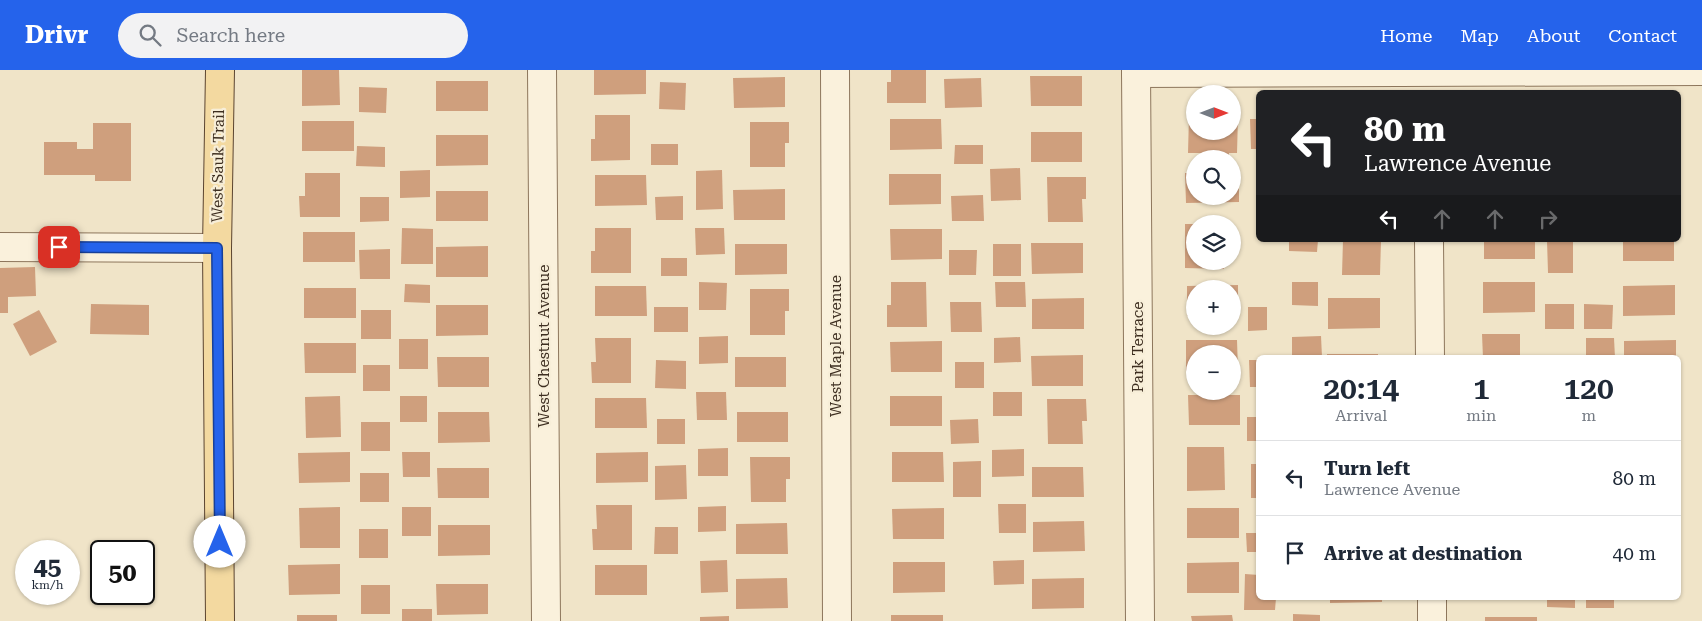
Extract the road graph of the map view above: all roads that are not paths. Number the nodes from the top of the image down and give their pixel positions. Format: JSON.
{"nodes":[{"id":1,"x":220,"y":70,"type":"edge"},
{"id":2,"x":542,"y":70,"type":"edge"},
{"id":3,"x":835,"y":70,"type":"edge"},
{"id":4,"x":1702,"y":71,"type":"edge"},
{"id":5,"x":1136,"y":72,"type":"edge"},
{"id":6,"x":1428,"y":82,"type":"edge"},
{"id":7,"x":1429,"y":242,"type":"edge"},
{"id":8,"x":0,"y":247,"type":"edge"},
{"id":9,"x":217,"y":248,"type":"junction"},
{"id":10,"x":1430,"y":355,"type":"edge"},
{"id":11,"x":1432,"y":600,"type":"edge"},
{"id":12,"x":220,"y":621,"type":"edge"},
{"id":13,"x":546,"y":621,"type":"edge"},
{"id":14,"x":837,"y":621,"type":"edge"},
{"id":15,"x":1140,"y":621,"type":"edge"},
{"id":16,"x":1432,"y":621,"type":"edge"}],
"edges":[{"from":1,"to":9,"type":"main road","name":"West Sauk Trail"},
{"from":2,"to":13,"type":"street","name":"West Chestnut Avenue"},
{"from":3,"to":14,"type":"street","name":"West Maple Avenue"},
{"from":4,"to":6,"type":"street","name":"Park Terrace"},
{"from":5,"to":6,"type":"street","name":"Park Terrace"},
{"from":5,"to":15,"type":"street","name":"Park Terrace"},
{"from":7,"to":10,"type":"street"},
{"from":8,"to":9,"type":"street"},
{"from":9,"to":12,"type":"main road","name":"West Sauk Trail"},
{"from":11,"to":16,"type":"street"}]}
